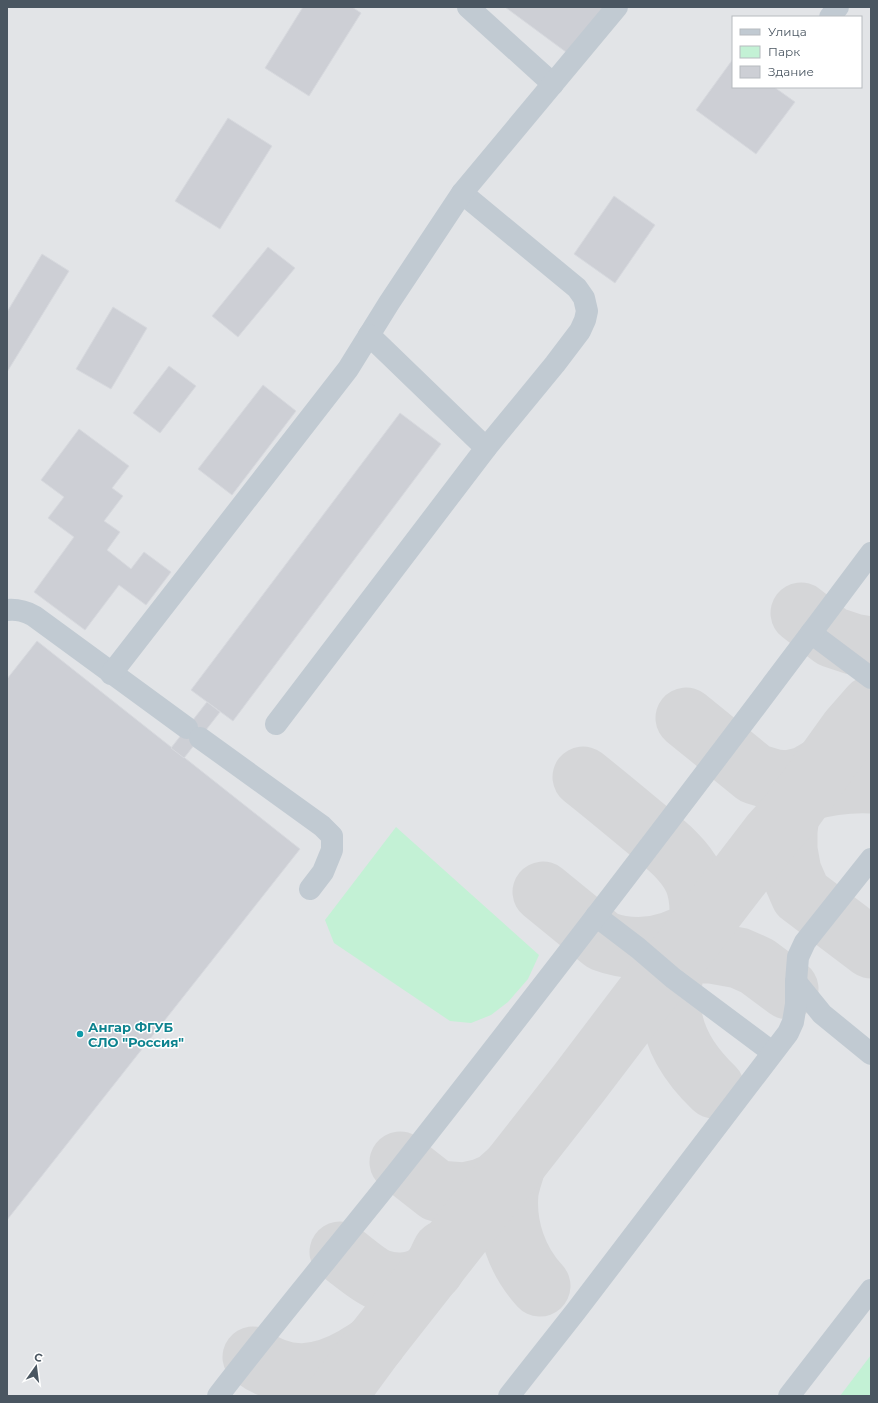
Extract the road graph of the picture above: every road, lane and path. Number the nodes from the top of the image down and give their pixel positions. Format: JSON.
{"nodes":[{"id":1,"x":468,"y":7,"type":"edge"},
{"id":2,"x":617,"y":7,"type":"edge"},
{"id":3,"x":838,"y":7,"type":"edge"},
{"id":4,"x":831,"y":16,"type":"edge"},
{"id":5,"x":553,"y":84,"type":"junction"},
{"id":6,"x":462,"y":193,"type":"junction"},
{"id":7,"x":369,"y":336,"type":"junction"},
{"id":8,"x":486,"y":448,"type":"junction"},
{"id":9,"x":871,"y":553,"type":"edge"},
{"id":10,"x":7,"y":610,"type":"edge"},
{"id":11,"x":811,"y":633,"type":"junction"},
{"id":12,"x":111,"y":674,"type":"junction"},
{"id":13,"x":871,"y":678,"type":"edge"},
{"id":14,"x":276,"y":724,"type":"dead end"},
{"id":15,"x":871,"y":858,"type":"edge"},
{"id":16,"x":310,"y":889,"type":"dead end"},
{"id":17,"x":596,"y":916,"type":"junction"},
{"id":18,"x":796,"y":982,"type":"junction"},
{"id":19,"x":772,"y":1052,"type":"junction"},
{"id":20,"x":871,"y":1054,"type":"edge"},
{"id":21,"x":871,"y":1290,"type":"edge"},
{"id":22,"x":218,"y":1396,"type":"edge"},
{"id":23,"x":509,"y":1396,"type":"edge"},
{"id":24,"x":789,"y":1396,"type":"edge"}],
"edges":[{"from":1,"to":5,"type":"lane"},
{"from":2,"to":5,"type":"lane"},
{"from":3,"to":4,"type":"lane"},
{"from":5,"to":6,"type":"lane"},
{"from":6,"to":7,"type":"lane"},
{"from":6,"to":8,"type":"lane"},
{"from":7,"to":8,"type":"lane"},
{"from":7,"to":12,"type":"lane"},
{"from":8,"to":14,"type":"lane"},
{"from":9,"to":11,"type":"lane"},
{"from":10,"to":12,"type":"lane"},
{"from":11,"to":13,"type":"lane"},
{"from":11,"to":17,"type":"lane"},
{"from":12,"to":16,"type":"lane"},
{"from":15,"to":18,"type":"lane"},
{"from":17,"to":19,"type":"lane"},
{"from":17,"to":22,"type":"lane"},
{"from":18,"to":19,"type":"lane"},
{"from":18,"to":20,"type":"lane"},
{"from":19,"to":23,"type":"lane"},
{"from":21,"to":24,"type":"lane"}]}
